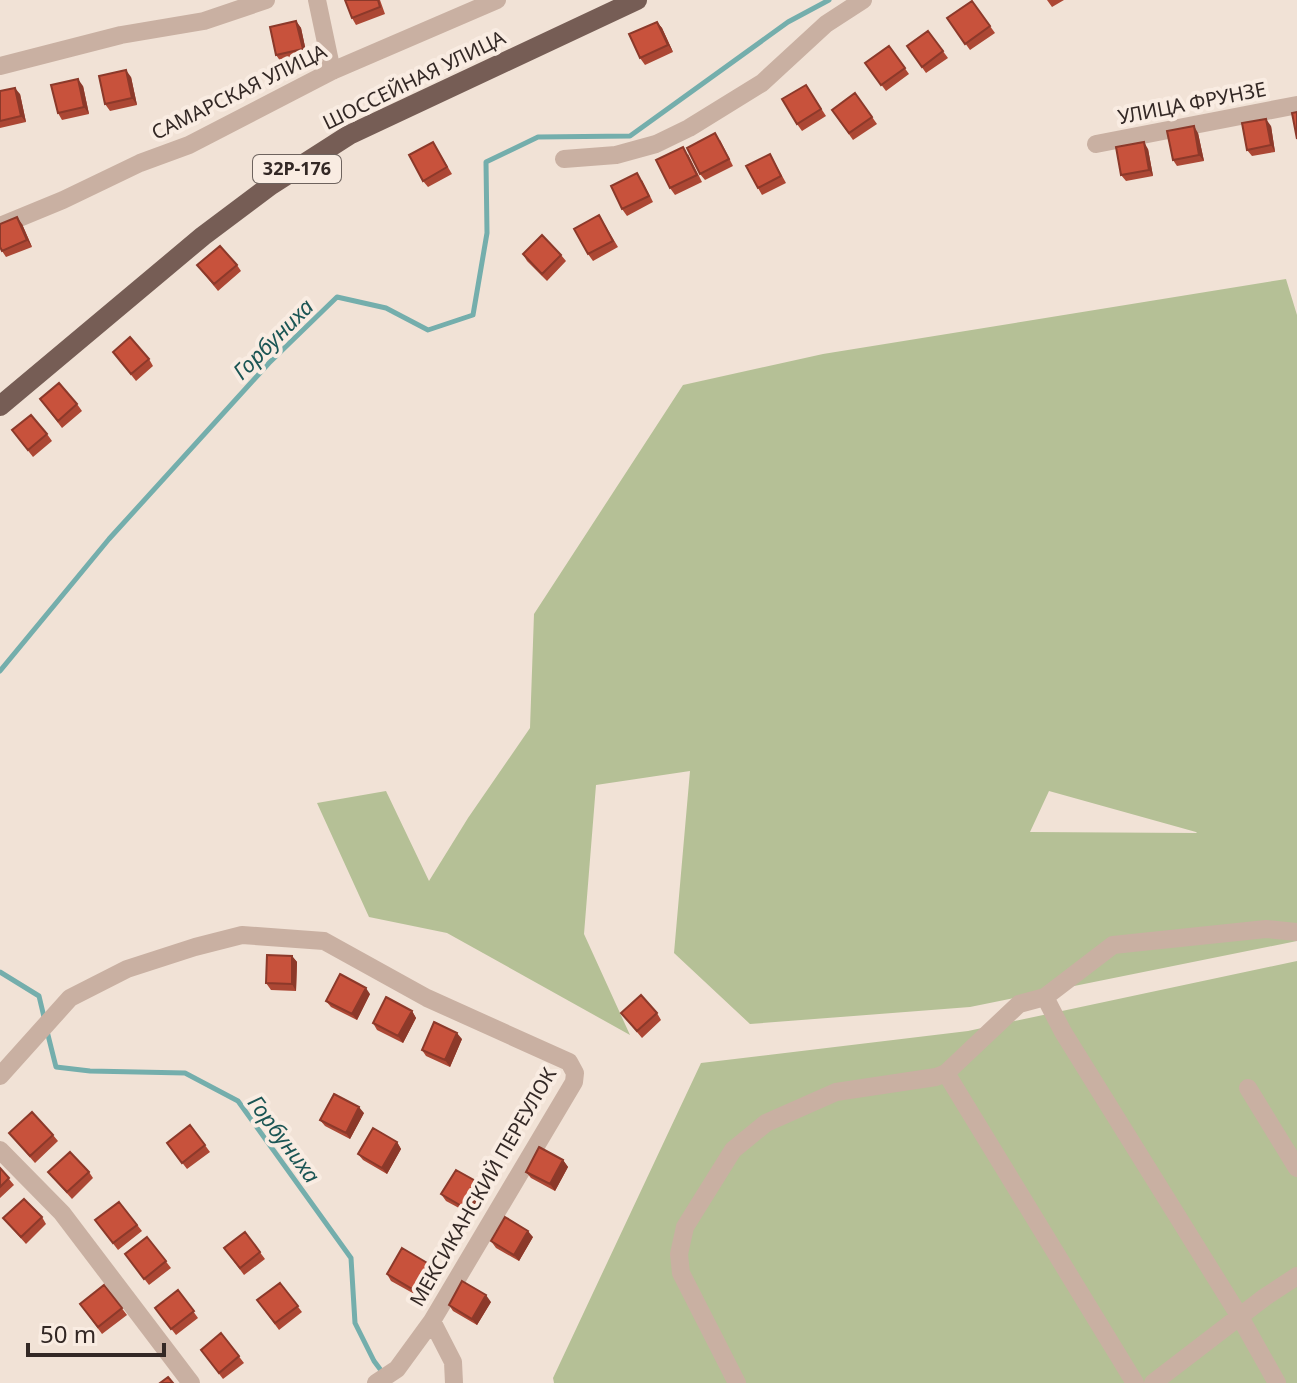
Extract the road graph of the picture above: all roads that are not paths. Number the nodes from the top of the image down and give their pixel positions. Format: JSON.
{"nodes":[{"id":1,"x":266,"y":0,"type":"edge"},
{"id":2,"x":317,"y":0,"type":"edge"},
{"id":3,"x":497,"y":0,"type":"edge"},
{"id":4,"x":637,"y":0,"type":"edge"},
{"id":5,"x":863,"y":0,"type":"edge"},
{"id":6,"x":0,"y":66,"type":"edge"},
{"id":7,"x":332,"y":71,"type":"junction"},
{"id":8,"x":1297,"y":105,"type":"edge"},
{"id":9,"x":1096,"y":144,"type":"dead end"},
{"id":10,"x":564,"y":159,"type":"dead end"},
{"id":11,"x":0,"y":226,"type":"edge"},
{"id":12,"x":0,"y":406,"type":"edge"},
{"id":13,"x":1297,"y":932,"type":"edge"},
{"id":14,"x":1045,"y":997,"type":"junction"},
{"id":15,"x":946,"y":1073,"type":"junction"},
{"id":16,"x":0,"y":1076,"type":"edge"},
{"id":17,"x":1248,"y":1088,"type":"dead end"},
{"id":18,"x":0,"y":1150,"type":"edge"},
{"id":19,"x":1297,"y":1168,"type":"edge"},
{"id":20,"x":1297,"y":1276,"type":"edge"},
{"id":21,"x":1240,"y":1317,"type":"junction"},
{"id":22,"x":432,"y":1321,"type":"junction"},
{"id":23,"x":191,"y":1383,"type":"edge"},
{"id":24,"x":376,"y":1383,"type":"edge"},
{"id":25,"x":454,"y":1383,"type":"edge"},
{"id":26,"x":737,"y":1383,"type":"edge"},
{"id":27,"x":1135,"y":1383,"type":"edge"},
{"id":28,"x":1153,"y":1383,"type":"edge"},
{"id":29,"x":1277,"y":1383,"type":"edge"}],
"edges":[{"from":1,"to":6,"type":"street"},
{"from":2,"to":7,"type":"street"},
{"from":3,"to":7,"type":"street","name":"САМАРСКАЯ УЛИЦА"},
{"from":4,"to":12,"type":"main road","name":"ШОССЕЙНАЯ УЛИЦА","number":"32Р-176"},
{"from":5,"to":10,"type":"street"},
{"from":7,"to":11,"type":"street","name":"САМАРСКАЯ УЛИЦА"},
{"from":8,"to":9,"type":"street","name":"УЛИЦА ФРУНЗЕ"},
{"from":13,"to":14,"type":"street"},
{"from":14,"to":15,"type":"street"},
{"from":14,"to":21,"type":"street"},
{"from":15,"to":26,"type":"street"},
{"from":15,"to":27,"type":"street"},
{"from":16,"to":22,"type":"street","name":"МЕКСИКАНСКИЙ ПЕРЕУЛОК"},
{"from":17,"to":19,"type":"street"},
{"from":18,"to":23,"type":"street"},
{"from":20,"to":21,"type":"street"},
{"from":21,"to":28,"type":"street"},
{"from":21,"to":29,"type":"street"},
{"from":22,"to":24,"type":"street","name":"МЕКСИКАНСКИЙ ПЕРЕУЛОК"},
{"from":22,"to":25,"type":"street"}]}
